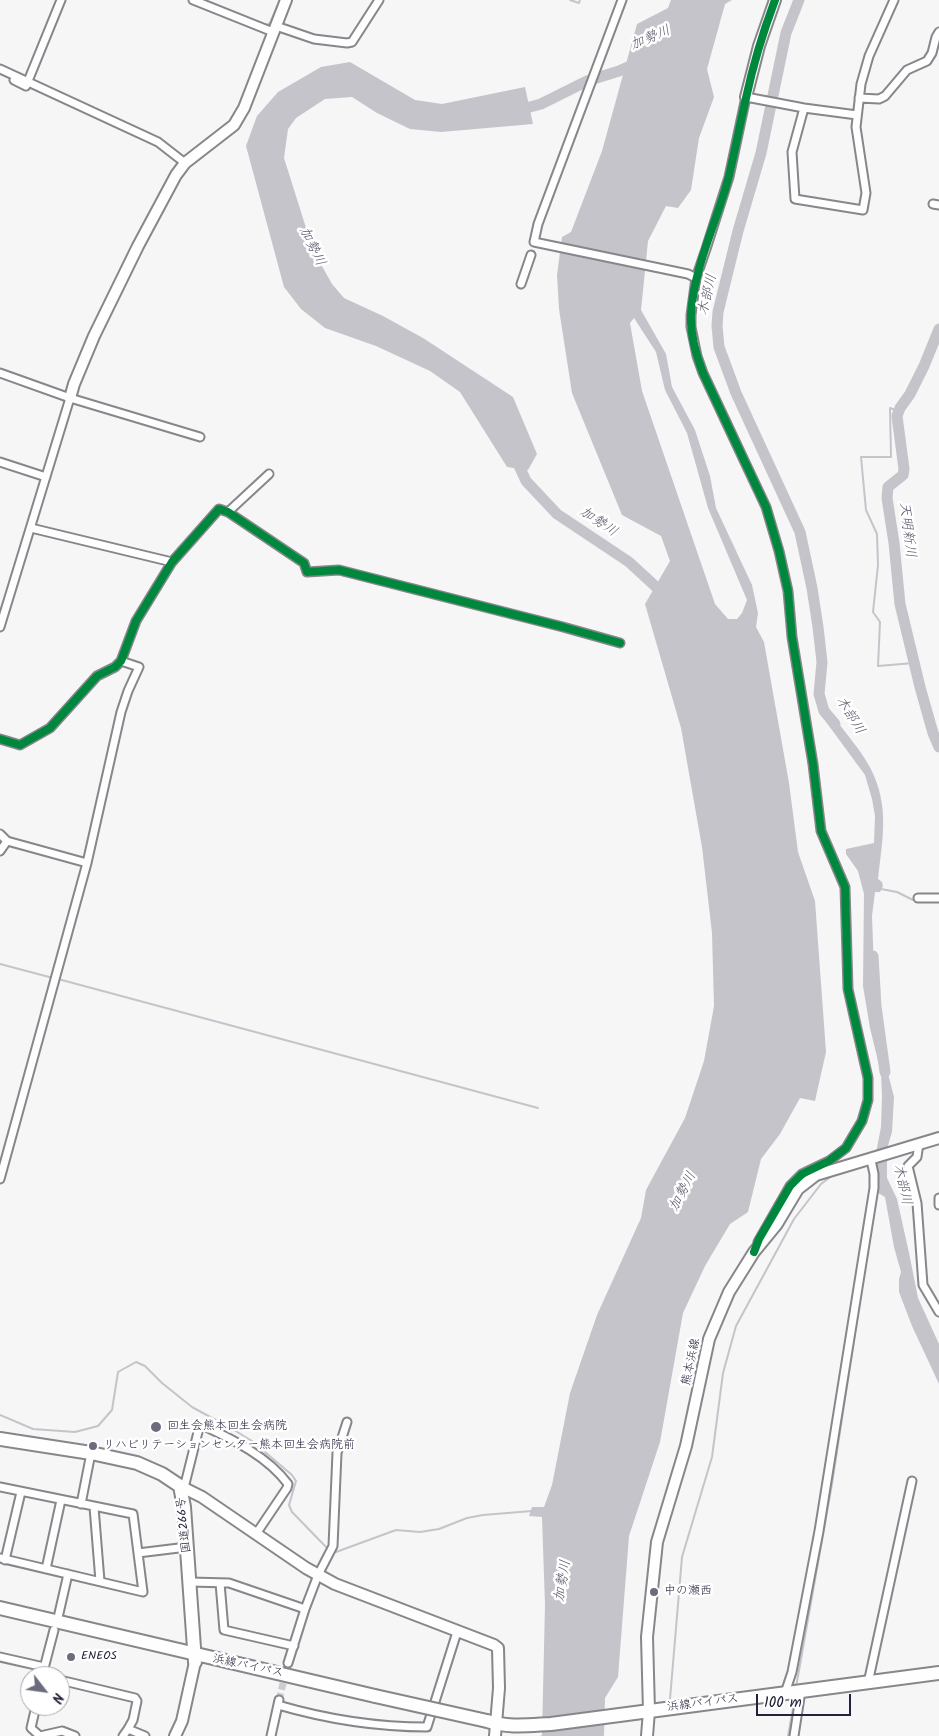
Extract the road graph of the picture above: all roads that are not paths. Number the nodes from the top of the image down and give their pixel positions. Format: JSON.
{"nodes":[{"id":1,"x":61,"y":0,"type":"edge"},
{"id":2,"x":193,"y":0,"type":"edge"},
{"id":3,"x":286,"y":0,"type":"edge"},
{"id":4,"x":379,"y":0,"type":"edge"},
{"id":5,"x":622,"y":0,"type":"edge"},
{"id":6,"x":774,"y":0,"type":"edge"},
{"id":7,"x":894,"y":0,"type":"edge"},
{"id":8,"x":275,"y":29,"type":"junction"},
{"id":9,"x":939,"y":32,"type":"edge"},
{"id":10,"x":0,"y":69,"type":"edge"},
{"id":11,"x":0,"y":73,"type":"edge"},
{"id":12,"x":28,"y":82,"type":"junction"},
{"id":13,"x":746,"y":96,"type":"junction"},
{"id":14,"x":859,"y":98,"type":"junction"},
{"id":15,"x":804,"y":108,"type":"junction"},
{"id":16,"x":857,"y":115,"type":"junction"},
{"id":17,"x":185,"y":163,"type":"junction"},
{"id":18,"x":531,"y":255,"type":"dead end"},
{"id":19,"x":696,"y":278,"type":"junction"},
{"id":20,"x":521,"y":284,"type":"dead end"},
{"id":21,"x":0,"y":374,"type":"edge"},
{"id":22,"x":70,"y":398,"type":"junction"},
{"id":23,"x":200,"y":438,"type":"dead end"},
{"id":24,"x":0,"y":462,"type":"edge"},
{"id":25,"x":269,"y":474,"type":"dead end"},
{"id":26,"x":46,"y":477,"type":"junction"},
{"id":27,"x":228,"y":512,"type":"junction"},
{"id":28,"x":31,"y":528,"type":"junction"},
{"id":29,"x":172,"y":562,"type":"junction"},
{"id":30,"x":0,"y":626,"type":"edge"},
{"id":31,"x":620,"y":643,"type":"dead end"},
{"id":32,"x":121,"y":661,"type":"junction"},
{"id":33,"x":0,"y":739,"type":"edge"},
{"id":34,"x":0,"y":834,"type":"edge"},
{"id":35,"x":7,"y":841,"type":"junction"},
{"id":36,"x":0,"y":851,"type":"edge"},
{"id":37,"x":87,"y":863,"type":"junction"},
{"id":38,"x":918,"y":898,"type":"dead end"},
{"id":39,"x":939,"y":898,"type":"edge"},
{"id":40,"x":939,"y":1138,"type":"edge"},
{"id":41,"x":918,"y":1144,"type":"junction"},
{"id":42,"x":871,"y":1160,"type":"junction"},
{"id":43,"x":0,"y":1179,"type":"edge"},
{"id":44,"x":939,"y":1198,"type":"edge"},
{"id":45,"x":939,"y":1205,"type":"edge"},
{"id":46,"x":754,"y":1252,"type":"junction"},
{"id":47,"x":939,"y":1312,"type":"edge"},
{"id":48,"x":347,"y":1422,"type":"dead end"},
{"id":49,"x":0,"y":1439,"type":"edge"},
{"id":50,"x":91,"y":1453,"type":"junction"},
{"id":51,"x":912,"y":1481,"type":"dead end"},
{"id":52,"x":0,"y":1487,"type":"edge"},
{"id":53,"x":182,"y":1487,"type":"junction"},
{"id":54,"x":21,"y":1492,"type":"junction"},
{"id":55,"x":61,"y":1500,"type":"junction"},
{"id":56,"x":81,"y":1504,"type":"junction"},
{"id":57,"x":94,"y":1507,"type":"junction"},
{"id":58,"x":256,"y":1534,"type":"junction"},
{"id":59,"x":187,"y":1547,"type":"junction"},
{"id":60,"x":138,"y":1553,"type":"junction"},
{"id":61,"x":2,"y":1559,"type":"edge"},
{"id":62,"x":46,"y":1570,"type":"junction"},
{"id":63,"x":68,"y":1574,"type":"junction"},
{"id":64,"x":318,"y":1575,"type":"junction"},
{"id":65,"x":100,"y":1582,"type":"junction"},
{"id":66,"x":190,"y":1582,"type":"junction"},
{"id":67,"x":220,"y":1583,"type":"junction"},
{"id":68,"x":0,"y":1608,"type":"edge"},
{"id":69,"x":305,"y":1609,"type":"junction"},
{"id":70,"x":0,"y":1617,"type":"edge"},
{"id":71,"x":56,"y":1626,"type":"junction"},
{"id":72,"x":457,"y":1632,"type":"junction"},
{"id":73,"x":294,"y":1646,"type":"junction"},
{"id":74,"x":0,"y":1657,"type":"edge"},
{"id":75,"x":195,"y":1659,"type":"junction"},
{"id":76,"x":288,"y":1663,"type":"tunnel mouth"},
{"id":77,"x":40,"y":1666,"type":"edge"},
{"id":78,"x":44,"y":1666,"type":"edge"},
{"id":79,"x":939,"y":1673,"type":"edge"},
{"id":80,"x":70,"y":1682,"type":"edge"},
{"id":81,"x":868,"y":1683,"type":"junction"},
{"id":82,"x":801,"y":1691,"type":"junction"},
{"id":83,"x":785,"y":1693,"type":"junction"},
{"id":84,"x":645,"y":1711,"type":"junction"},
{"id":85,"x":34,"y":1716,"type":"edge"},
{"id":86,"x":491,"y":1727,"type":"edge"},
{"id":87,"x":128,"y":1729,"type":"junction"},
{"id":88,"x":40,"y":1736,"type":"edge"},
{"id":89,"x":75,"y":1736,"type":"edge"},
{"id":90,"x":124,"y":1736,"type":"edge"},
{"id":91,"x":145,"y":1736,"type":"edge"},
{"id":92,"x":175,"y":1736,"type":"edge"},
{"id":93,"x":271,"y":1736,"type":"edge"},
{"id":94,"x":646,"y":1736,"type":"edge"},
{"id":95,"x":794,"y":1736,"type":"edge"}],
"edges":[{"from":1,"to":12,"type":"street"},
{"from":2,"to":8,"type":"street"},
{"from":3,"to":8,"type":"street"},
{"from":4,"to":8,"type":"street"},
{"from":5,"to":19,"type":"street"},
{"from":6,"to":13,"type":"street"},
{"from":7,"to":14,"type":"street"},
{"from":8,"to":17,"type":"street"},
{"from":9,"to":14,"type":"street"},
{"from":10,"to":12,"type":"street"},
{"from":11,"to":12,"type":"street"},
{"from":12,"to":17,"type":"street"},
{"from":13,"to":15,"type":"street"},
{"from":13,"to":19,"type":"street"},
{"from":14,"to":16,"type":"street"},
{"from":15,"to":16,"type":"street"},
{"from":15,"to":16,"type":"street"},
{"from":17,"to":22,"type":"street"},
{"from":18,"to":20,"type":"street"},
{"from":19,"to":46,"type":"street"},
{"from":21,"to":22,"type":"street"},
{"from":22,"to":23,"type":"street"},
{"from":22,"to":26,"type":"street"},
{"from":24,"to":26,"type":"street"},
{"from":25,"to":27,"type":"street"},
{"from":26,"to":28,"type":"street"},
{"from":27,"to":29,"type":"street"},
{"from":27,"to":31,"type":"street"},
{"from":28,"to":29,"type":"street"},
{"from":28,"to":30,"type":"street"},
{"from":29,"to":32,"type":"street"},
{"from":32,"to":33,"type":"street"},
{"from":32,"to":37,"type":"street"},
{"from":34,"to":35,"type":"street"},
{"from":35,"to":36,"type":"street"},
{"from":35,"to":37,"type":"street"},
{"from":37,"to":43,"type":"street"},
{"from":38,"to":39,"type":"street"},
{"from":40,"to":41,"type":"street","name":"熊本浜線"},
{"from":41,"to":42,"type":"street","name":"熊本浜線"},
{"from":41,"to":47,"type":"street"},
{"from":42,"to":46,"type":"street","name":"熊本浜線"},
{"from":42,"to":83,"type":"street"},
{"from":44,"to":45,"type":"street"},
{"from":46,"to":84,"type":"street","name":"熊本浜線"},
{"from":48,"to":64,"type":"street"},
{"from":49,"to":50,"type":"highway","name":"国道266号"},
{"from":50,"to":53,"type":"highway","name":"国道266号"},
{"from":50,"to":56,"type":"street"},
{"from":51,"to":81,"type":"street"},
{"from":52,"to":54,"type":"street"},
{"from":53,"to":58,"type":"street"},
{"from":53,"to":58,"type":"street"},
{"from":53,"to":59,"type":"highway","name":"国道266号"},
{"from":54,"to":55,"type":"street"},
{"from":54,"to":61,"type":"street"},
{"from":55,"to":56,"type":"street"},
{"from":55,"to":62,"type":"street"},
{"from":56,"to":57,"type":"street"},
{"from":57,"to":60,"type":"street"},
{"from":57,"to":65,"type":"street"},
{"from":58,"to":64,"type":"street"},
{"from":59,"to":60,"type":"street"},
{"from":59,"to":66,"type":"highway","name":"国道266号"},
{"from":60,"to":65,"type":"street"},
{"from":61,"to":62,"type":"street"},
{"from":62,"to":63,"type":"street"},
{"from":63,"to":65,"type":"street"},
{"from":63,"to":71,"type":"street"},
{"from":64,"to":69,"type":"street"},
{"from":64,"to":72,"type":"street"},
{"from":66,"to":67,"type":"street"},
{"from":66,"to":75,"type":"highway","name":"国道266号"},
{"from":67,"to":69,"type":"street"},
{"from":67,"to":73,"type":"street"},
{"from":68,"to":71,"type":"highway","name":"浜線バイパス"},
{"from":69,"to":73,"type":"street"},
{"from":70,"to":71,"type":"highway","name":"浜線バイパス"},
{"from":71,"to":75,"type":"highway","name":"浜線バイパス"},
{"from":71,"to":78,"type":"street"},
{"from":72,"to":86,"type":"street"},
{"from":72,"to":93,"type":"street"},
{"from":73,"to":76,"type":"street"},
{"from":74,"to":77,"type":"street"},
{"from":75,"to":86,"type":"highway","name":"浜線バイパス"},
{"from":75,"to":92,"type":"street"},
{"from":79,"to":81,"type":"highway","name":"浜線バイパス"},
{"from":80,"to":87,"type":"street"},
{"from":81,"to":82,"type":"highway","name":"浜線バイパス"},
{"from":82,"to":83,"type":"highway","name":"浜線バイパス"},
{"from":82,"to":95,"type":"street"},
{"from":83,"to":84,"type":"highway","name":"浜線バイパス"},
{"from":84,"to":86,"type":"highway","name":"浜線バイパス"},
{"from":84,"to":94,"type":"street","name":"熊本浜線"},
{"from":85,"to":88,"type":"street"},
{"from":87,"to":90,"type":"street"},
{"from":87,"to":91,"type":"street"},
{"from":88,"to":89,"type":"street"}]}
